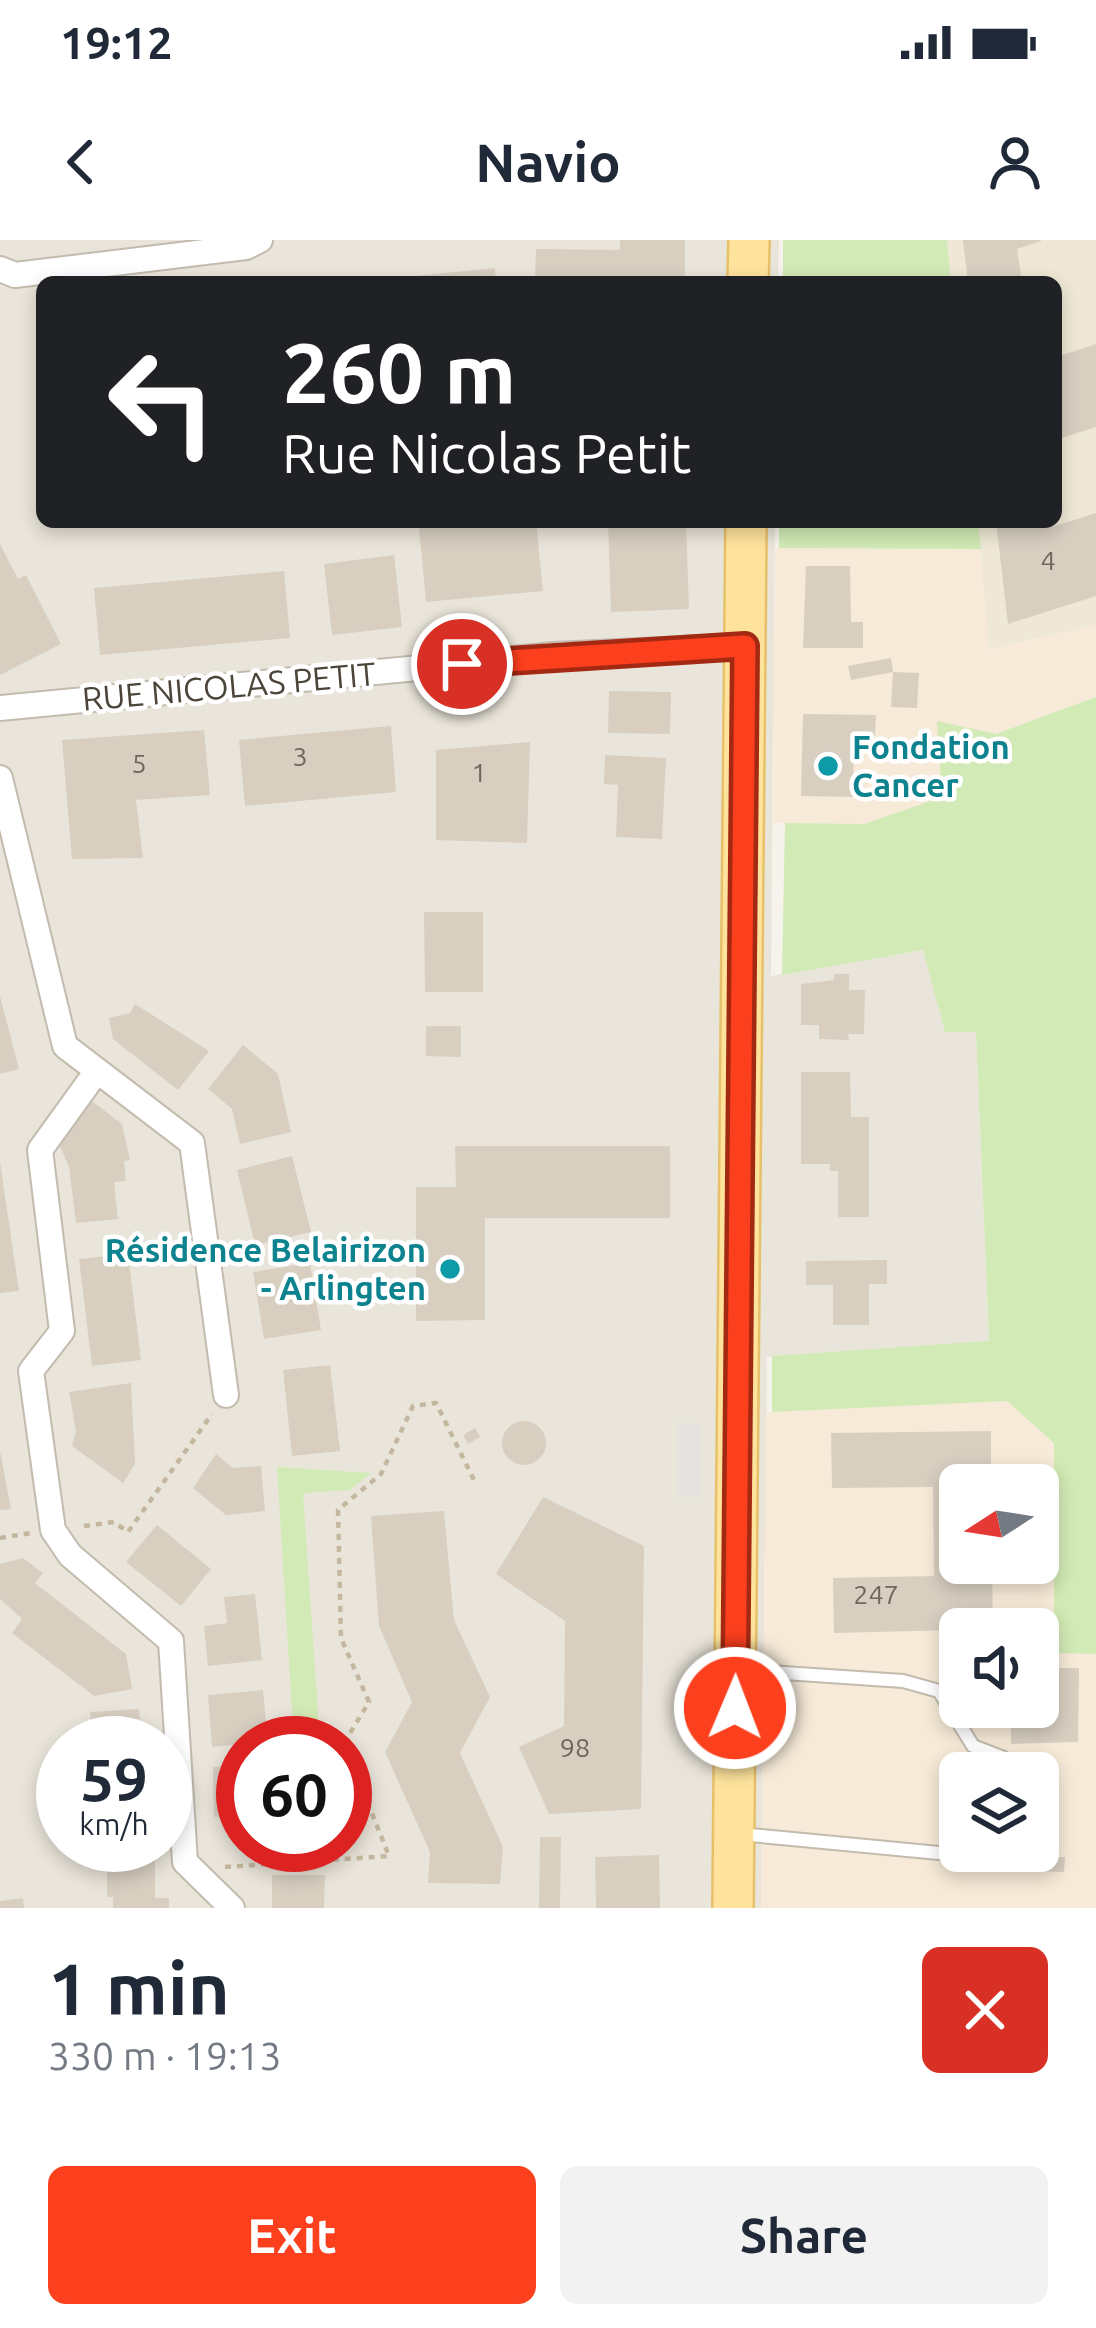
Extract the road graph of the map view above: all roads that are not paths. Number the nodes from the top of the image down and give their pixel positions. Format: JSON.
{"nodes":[{"id":1,"x":260,"y":240,"type":"edge"},
{"id":2,"x":748,"y":240,"type":"edge"},
{"id":3,"x":0,"y":269,"type":"edge"},
{"id":4,"x":748,"y":276,"type":"edge"},
{"id":5,"x":746,"y":528,"type":"edge"},
{"id":6,"x":745,"y":646,"type":"junction"},
{"id":7,"x":0,"y":708,"type":"edge"},
{"id":8,"x":0,"y":778,"type":"edge"},
{"id":9,"x":97,"y":1071,"type":"junction"},
{"id":10,"x":226,"y":1395,"type":"road end"},
{"id":11,"x":735,"y":1670,"type":"junction"},
{"id":12,"x":989,"y":1752,"type":"edge"},
{"id":13,"x":734,"y":1833,"type":"junction"},
{"id":14,"x":939,"y":1852,"type":"edge"},
{"id":15,"x":232,"y":1908,"type":"edge"},
{"id":16,"x":733,"y":1908,"type":"edge"}],
"edges":[{"from":1,"to":3,"type":"street"},
{"from":2,"to":4,"type":"main road"},
{"from":5,"to":6,"type":"main road"},
{"from":6,"to":7,"type":"street","name":"RUE NICOLAS PETIT"},
{"from":6,"to":11,"type":"main road"},
{"from":8,"to":9,"type":"street"},
{"from":9,"to":10,"type":"street"},
{"from":9,"to":15,"type":"street"},
{"from":11,"to":12,"type":"lane"},
{"from":11,"to":13,"type":"main road"},
{"from":13,"to":14,"type":"lane"},
{"from":13,"to":16,"type":"main road"}]}
